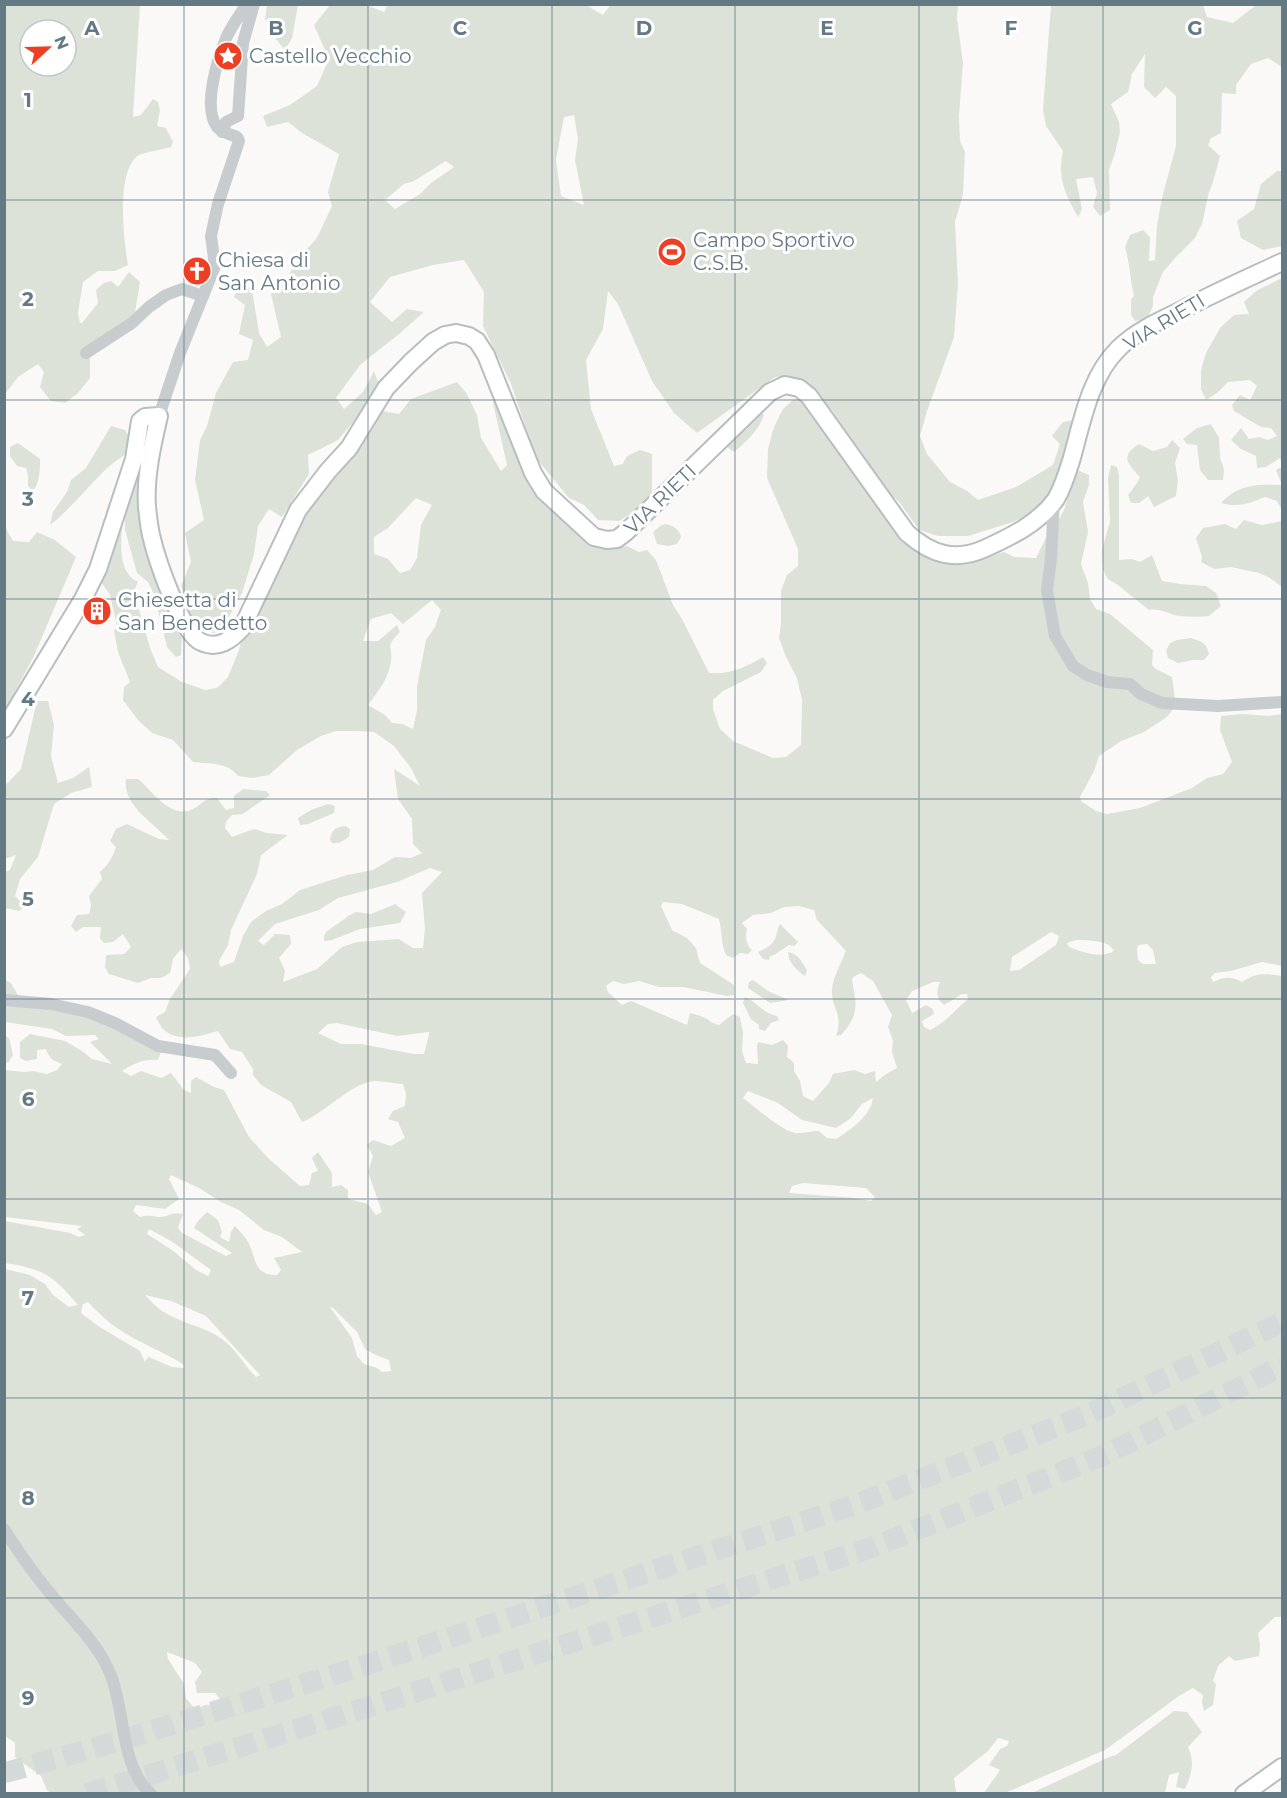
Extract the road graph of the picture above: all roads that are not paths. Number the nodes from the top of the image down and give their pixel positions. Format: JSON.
{"nodes":[{"id":1,"x":247,"y":4,"type":"edge"},
{"id":2,"x":254,"y":4,"type":"edge"},
{"id":3,"x":222,"y":132,"type":"junction"},
{"id":4,"x":1282,"y":262,"type":"edge"},
{"id":5,"x":203,"y":296,"type":"junction"},
{"id":6,"x":86,"y":353,"type":"dead end"},
{"id":7,"x":159,"y":416,"type":"junction"},
{"id":8,"x":1054,"y":501,"type":"junction"},
{"id":9,"x":1282,"y":702,"type":"edge"},
{"id":10,"x":4,"y":729,"type":"edge"},
{"id":11,"x":4,"y":1000,"type":"edge"},
{"id":12,"x":231,"y":1073,"type":"dead end"},
{"id":13,"x":4,"y":1529,"type":"edge"},
{"id":14,"x":1282,"y":1767,"type":"edge"},
{"id":15,"x":152,"y":1794,"type":"edge"},
{"id":16,"x":1244,"y":1794,"type":"edge"}],
"edges":[{"from":1,"to":3,"type":"street"},
{"from":2,"to":3,"type":"street"},
{"from":3,"to":5,"type":"street"},
{"from":4,"to":8,"type":"street","name":"VIA RIETI"},
{"from":5,"to":6,"type":"street"},
{"from":5,"to":7,"type":"street"},
{"from":7,"to":8,"type":"street","name":"VIA RIETI"},
{"from":7,"to":10,"type":"street"},
{"from":8,"to":9,"type":"street"},
{"from":11,"to":12,"type":"street"},
{"from":13,"to":15,"type":"street"},
{"from":14,"to":16,"type":"street"}]}
